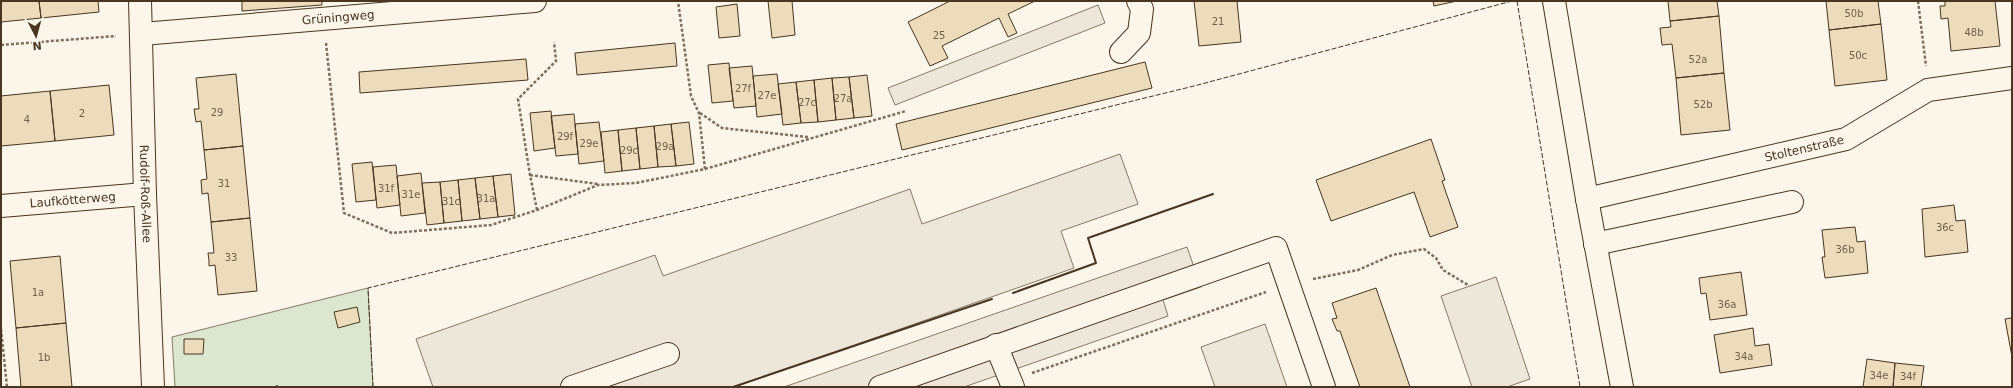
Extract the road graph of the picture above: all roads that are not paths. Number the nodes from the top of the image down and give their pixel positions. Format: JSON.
{"nodes":[{"id":1,"x":140,"y":1,"type":"edge"},
{"id":2,"x":535,"y":1,"type":"edge"},
{"id":3,"x":1138,"y":1,"type":"edge"},
{"id":4,"x":1554,"y":1,"type":"edge"},
{"id":5,"x":142,"y":34,"type":"junction"},
{"id":6,"x":1121,"y":52,"type":"dead end"},
{"id":7,"x":2012,"y":78,"type":"edge"},
{"id":8,"x":145,"y":194,"type":"junction"},
{"id":9,"x":1587,"y":199,"type":"junction"},
{"id":10,"x":1792,"y":202,"type":"dead end"},
{"id":11,"x":1,"y":206,"type":"edge"},
{"id":12,"x":1595,"y":244,"type":"junction"},
{"id":13,"x":996,"y":346,"type":"junction"},
{"id":14,"x":668,"y":354,"type":"dead end"},
{"id":15,"x":1012,"y":384,"type":"edge"},
{"id":16,"x":582,"y":386,"type":"edge"},
{"id":17,"x":153,"y":387,"type":"edge"},
{"id":18,"x":880,"y":387,"type":"edge"},
{"id":19,"x":1324,"y":387,"type":"edge"},
{"id":20,"x":1622,"y":387,"type":"edge"}],
"edges":[{"from":1,"to":5,"type":"street","name":"Rudolf-Roß-Allee"},
{"from":2,"to":5,"type":"street","name":"Grüningweg"},
{"from":3,"to":6,"type":"street"},
{"from":4,"to":9,"type":"street"},
{"from":5,"to":8,"type":"street","name":"Rudolf-Roß-Allee"},
{"from":7,"to":9,"type":"street","name":"Stoltenstraße"},
{"from":8,"to":11,"type":"street","name":"Laufkötterweg"},
{"from":8,"to":17,"type":"street","name":"Rudolf-Roß-Allee"},
{"from":9,"to":12,"type":"street"},
{"from":10,"to":12,"type":"street"},
{"from":12,"to":20,"type":"street"},
{"from":13,"to":15,"type":"street"},
{"from":13,"to":18,"type":"street"},
{"from":13,"to":19,"type":"street"},
{"from":14,"to":16,"type":"street"}]}
